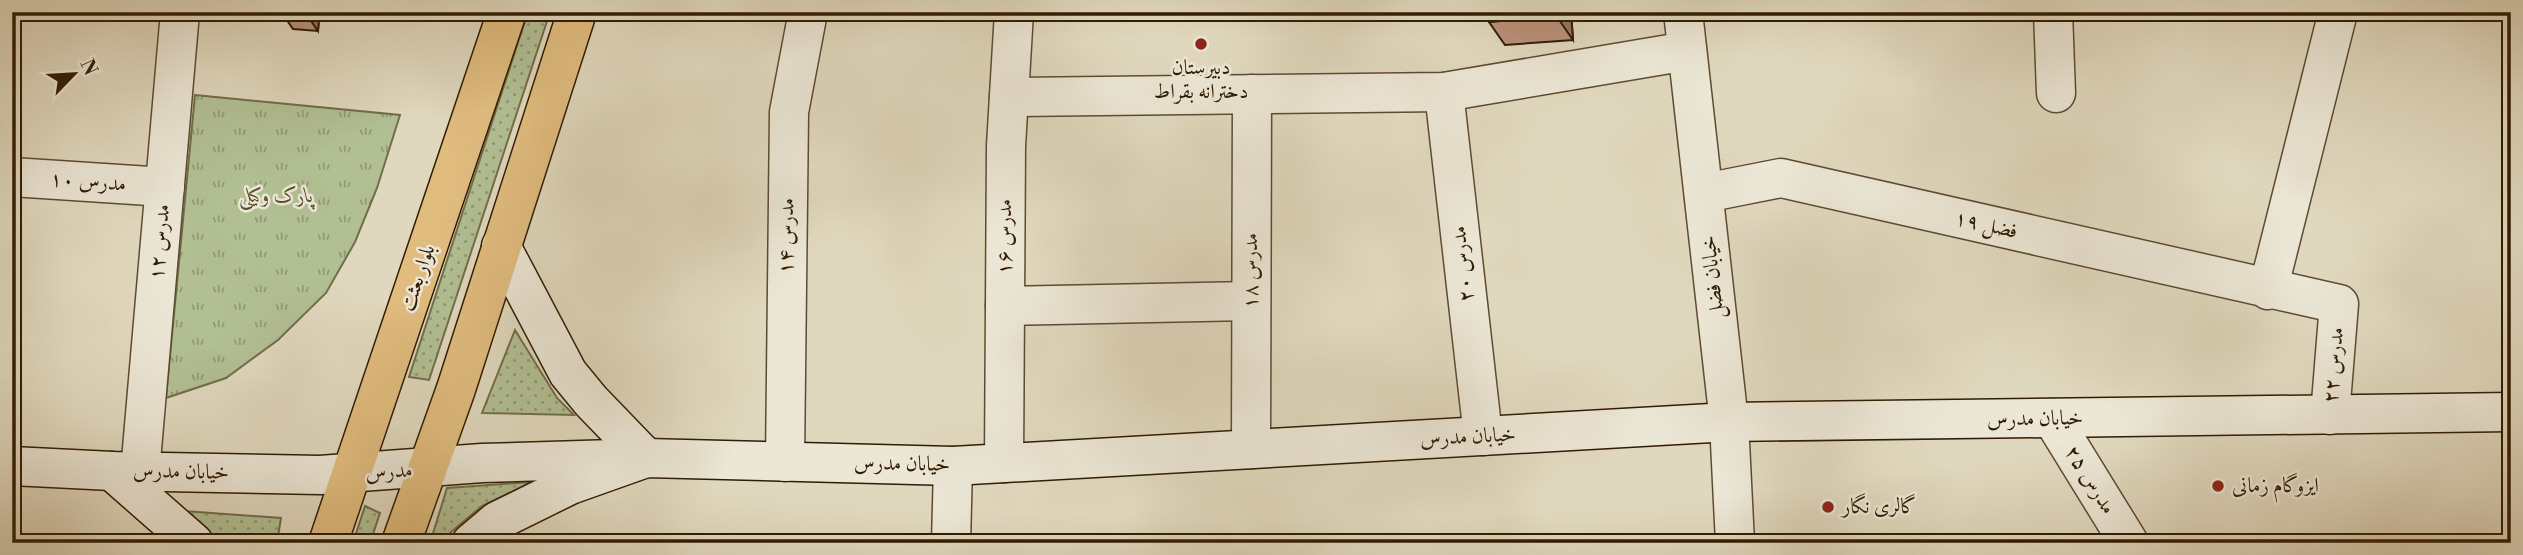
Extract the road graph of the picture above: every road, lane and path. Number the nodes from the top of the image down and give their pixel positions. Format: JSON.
{"nodes":[{"id":1,"x":180,"y":12,"type":"edge"},
{"id":2,"x":507,"y":12,"type":"edge"},
{"id":3,"x":578,"y":12,"type":"edge"},
{"id":4,"x":808,"y":12,"type":"edge"},
{"id":5,"x":1014,"y":12,"type":"edge"},
{"id":6,"x":1683,"y":12,"type":"edge"},
{"id":7,"x":2053,"y":12,"type":"edge"},
{"id":8,"x":2338,"y":12,"type":"edge"},
{"id":9,"x":1687,"y":51,"type":"junction"},
{"id":10,"x":1444,"y":92,"type":"junction"},
{"id":11,"x":2056,"y":93,"type":"dead end"},
{"id":12,"x":1252,"y":94,"type":"junction"},
{"id":13,"x":1009,"y":97,"type":"junction"},
{"id":14,"x":12,"y":177,"type":"edge"},
{"id":15,"x":165,"y":187,"type":"junction"},
{"id":16,"x":1704,"y":196,"type":"junction"},
{"id":17,"x":501,"y":246,"type":"junction"},
{"id":18,"x":2268,"y":290,"type":"junction"},
{"id":19,"x":1250,"y":301,"type":"junction"},
{"id":20,"x":1005,"y":306,"type":"junction"},
{"id":21,"x":2511,"y":412,"type":"edge"},
{"id":22,"x":2330,"y":415,"type":"junction"},
{"id":23,"x":2052,"y":418,"type":"junction"},
{"id":24,"x":1729,"y":422,"type":"junction"},
{"id":25,"x":1483,"y":436,"type":"junction"},
{"id":26,"x":1251,"y":449,"type":"junction"},
{"id":27,"x":646,"y":458,"type":"junction"},
{"id":28,"x":785,"y":462,"type":"junction"},
{"id":29,"x":1004,"y":463,"type":"junction"},
{"id":30,"x":12,"y":466,"type":"edge"},
{"id":31,"x":953,"y":466,"type":"junction"},
{"id":32,"x":426,"y":469,"type":"junction"},
{"id":33,"x":126,"y":472,"type":"junction"},
{"id":34,"x":351,"y":474,"type":"junction"},
{"id":35,"x":194,"y":543,"type":"edge"},
{"id":36,"x":328,"y":543,"type":"edge"},
{"id":37,"x":401,"y":543,"type":"edge"},
{"id":38,"x":471,"y":543,"type":"edge"},
{"id":39,"x":951,"y":543,"type":"edge"},
{"id":40,"x":1735,"y":543,"type":"edge"},
{"id":41,"x":2129,"y":543,"type":"edge"}],
"edges":[{"from":1,"to":15,"type":"street","name":"مدرس ۱۲"},
{"from":2,"to":34,"type":"main road","name":"بلوار بعثت"},
{"from":3,"to":17,"type":"main road"},
{"from":4,"to":28,"type":"street","name":"مدرس ۱۴"},
{"from":5,"to":13,"type":"street","name":"مدرس ۱۶"},
{"from":6,"to":9,"type":"street","name":"خیابان فضل"},
{"from":7,"to":11,"type":"street"},
{"from":8,"to":18,"type":"street"},
{"from":9,"to":10,"type":"street"},
{"from":9,"to":16,"type":"street","name":"خیابان فضل"},
{"from":10,"to":12,"type":"street"},
{"from":10,"to":25,"type":"street","name":"مدرس ۲۰"},
{"from":12,"to":13,"type":"street"},
{"from":12,"to":19,"type":"street","name":"مدرس ۱۸"},
{"from":13,"to":20,"type":"street","name":"مدرس ۱۶"},
{"from":14,"to":15,"type":"street","name":"مدرس ۱۰"},
{"from":15,"to":33,"type":"street","name":"مدرس ۱۲"},
{"from":16,"to":18,"type":"street","name":"فضل ۱۹"},
{"from":16,"to":24,"type":"street","name":"خیابان فضل"},
{"from":17,"to":27,"type":"street"},
{"from":17,"to":32,"type":"main road"},
{"from":18,"to":22,"type":"street","name":"مدرس ۲۲"},
{"from":19,"to":20,"type":"street"},
{"from":19,"to":26,"type":"street","name":"مدرس ۱۸"},
{"from":20,"to":29,"type":"street","name":"مدرس ۱۶"},
{"from":21,"to":22,"type":"street","name":"خیابان مدرس"},
{"from":22,"to":23,"type":"street","name":"خیابان مدرس"},
{"from":23,"to":24,"type":"street","name":"خیابان مدرس"},
{"from":23,"to":41,"type":"street","name":"مدرس ۲۵"},
{"from":24,"to":25,"type":"street","name":"خیابان مدرس"},
{"from":24,"to":40,"type":"street","name":"خیابان فضل"},
{"from":25,"to":26,"type":"street","name":"خیابان مدرس"},
{"from":26,"to":29,"type":"street","name":"خیابان مدرس"},
{"from":27,"to":28,"type":"street","name":"خیابان مدرس"},
{"from":27,"to":32,"type":"street","name":"خیابان مدرس"},
{"from":27,"to":38,"type":"street"},
{"from":28,"to":31,"type":"street","name":"خیابان مدرس"},
{"from":29,"to":31,"type":"street","name":"خیابان مدرس"},
{"from":30,"to":33,"type":"street","name":"خیابان مدرس"},
{"from":31,"to":39,"type":"street"},
{"from":32,"to":34,"type":"street","name":"مدرس"},
{"from":32,"to":37,"type":"main road"},
{"from":33,"to":34,"type":"street","name":"خیابان مدرس"},
{"from":33,"to":35,"type":"street"},
{"from":34,"to":36,"type":"main road","name":"بلوار بعثت"}]}
